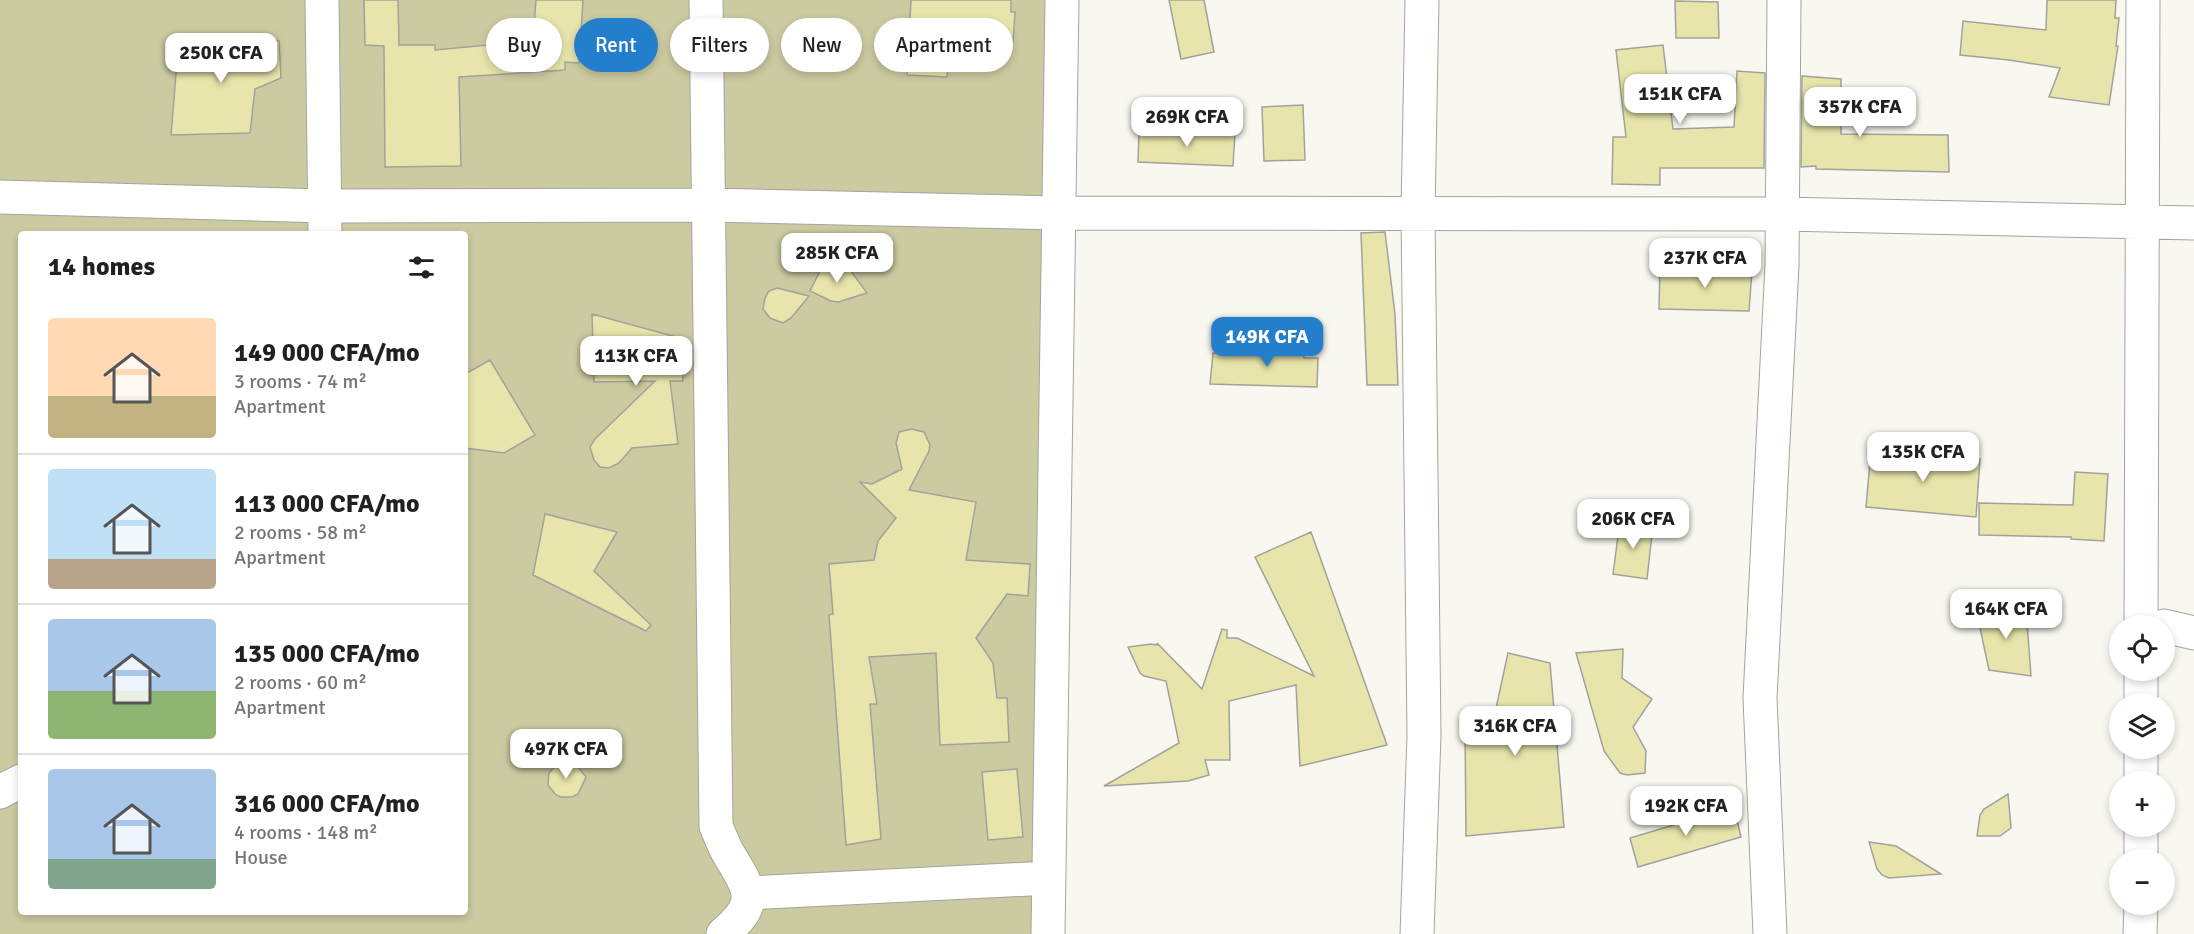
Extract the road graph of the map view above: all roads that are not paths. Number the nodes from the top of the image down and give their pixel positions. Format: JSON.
{"nodes":[{"id":1,"x":322,"y":0,"type":"edge"},
{"id":2,"x":706,"y":0,"type":"edge"},
{"id":3,"x":1062,"y":0,"type":"edge"},
{"id":4,"x":1422,"y":0,"type":"edge"},
{"id":5,"x":1784,"y":0,"type":"edge"},
{"id":6,"x":2143,"y":0,"type":"edge"},
{"id":7,"x":0,"y":196,"type":"edge"},
{"id":8,"x":710,"y":205,"type":"junction"},
{"id":9,"x":1059,"y":213,"type":"junction"},
{"id":10,"x":1418,"y":213,"type":"junction"},
{"id":11,"x":1782,"y":214,"type":"junction"},
{"id":12,"x":325,"y":220,"type":"edge"},
{"id":13,"x":2142,"y":223,"type":"junction"},
{"id":14,"x":2194,"y":223,"type":"edge"},
{"id":15,"x":2153,"y":615,"type":"edge"},
{"id":16,"x":2175,"y":629,"type":"edge"},
{"id":17,"x":2194,"y":633,"type":"edge"},
{"id":18,"x":18,"y":783,"type":"edge"},
{"id":19,"x":0,"y":792,"type":"edge"},
{"id":20,"x":1049,"y":878,"type":"junction"},
{"id":21,"x":750,"y":893,"type":"junction"},
{"id":22,"x":2141,"y":915,"type":"edge"},
{"id":23,"x":723,"y":934,"type":"edge"},
{"id":24,"x":1048,"y":934,"type":"edge"},
{"id":25,"x":1417,"y":934,"type":"edge"},
{"id":26,"x":1770,"y":934,"type":"edge"},
{"id":27,"x":2140,"y":934,"type":"edge"}],
"edges":[{"from":1,"to":12,"type":"street"},
{"from":2,"to":8,"type":"street"},
{"from":3,"to":9,"type":"street"},
{"from":4,"to":10,"type":"street"},
{"from":5,"to":11,"type":"street"},
{"from":6,"to":13,"type":"street"},
{"from":7,"to":12,"type":"street"},
{"from":8,"to":9,"type":"street"},
{"from":8,"to":12,"type":"street"},
{"from":8,"to":21,"type":"street"},
{"from":9,"to":10,"type":"street"},
{"from":9,"to":20,"type":"street"},
{"from":10,"to":11,"type":"street"},
{"from":10,"to":25,"type":"street"},
{"from":11,"to":13,"type":"street"},
{"from":11,"to":26,"type":"street"},
{"from":13,"to":14,"type":"street"},
{"from":13,"to":15,"type":"street"},
{"from":16,"to":17,"type":"street"},
{"from":18,"to":19,"type":"street"},
{"from":20,"to":21,"type":"street"},
{"from":20,"to":24,"type":"street"},
{"from":21,"to":23,"type":"street"},
{"from":22,"to":27,"type":"street"}]}
